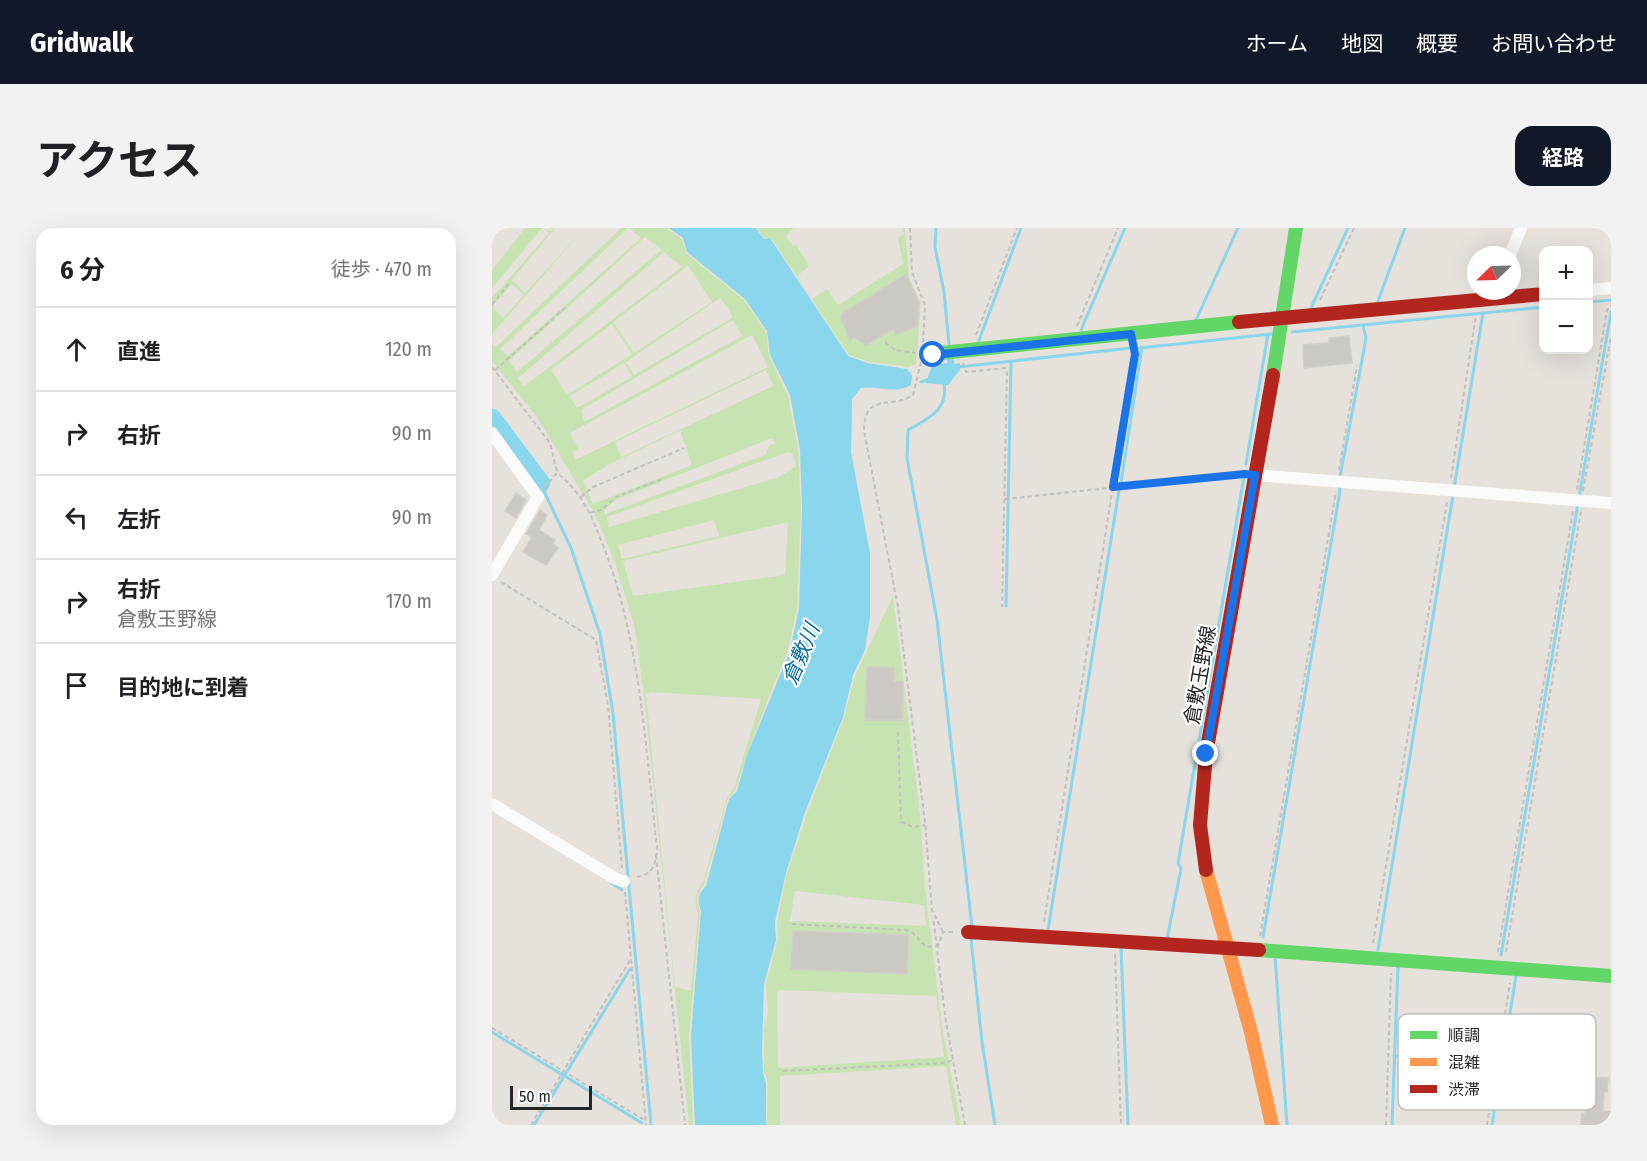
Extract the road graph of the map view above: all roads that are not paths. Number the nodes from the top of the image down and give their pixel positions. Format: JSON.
{"nodes":[{"id":1,"x":1296,"y":228,"type":"edge"},
{"id":2,"x":1521,"y":228,"type":"edge"},
{"id":3,"x":1514,"y":246,"type":"edge"},
{"id":4,"x":1611,"y":288,"type":"edge"},
{"id":5,"x":1593,"y":290,"type":"edge"},
{"id":6,"x":1521,"y":294,"type":"edge"},
{"id":7,"x":1539,"y":294,"type":"edge"},
{"id":8,"x":1467,"y":298,"type":"edge"},
{"id":9,"x":1283,"y":319,"type":"junction"},
{"id":10,"x":943,"y":353,"type":"road end"},
{"id":11,"x":492,"y":433,"type":"edge"},
{"id":12,"x":1255,"y":475,"type":"junction"},
{"id":13,"x":1611,"y":503,"type":"edge"},
{"id":14,"x":492,"y":576,"type":"edge"},
{"id":15,"x":492,"y":804,"type":"edge"},
{"id":16,"x":627,"y":879,"type":"road end"},
{"id":17,"x":971,"y":932,"type":"road end"},
{"id":18,"x":1226,"y":949,"type":"junction"},
{"id":19,"x":1611,"y":976,"type":"edge"},
{"id":20,"x":1272,"y":1125,"type":"edge"}],
"edges":[{"from":1,"to":9,"type":"street","name":"倉敷玉野線"},
{"from":2,"to":3,"type":"street"},
{"from":4,"to":5,"type":"street"},
{"from":6,"to":7,"type":"street"},
{"from":8,"to":9,"type":"street"},
{"from":9,"to":10,"type":"street"},
{"from":9,"to":12,"type":"street","name":"倉敷玉野線"},
{"from":11,"to":14,"type":"street"},
{"from":12,"to":13,"type":"street"},
{"from":12,"to":18,"type":"street","name":"倉敷玉野線"},
{"from":15,"to":16,"type":"street"},
{"from":17,"to":18,"type":"street"},
{"from":18,"to":19,"type":"street"},
{"from":18,"to":20,"type":"street","name":"倉敷玉野線"}]}
